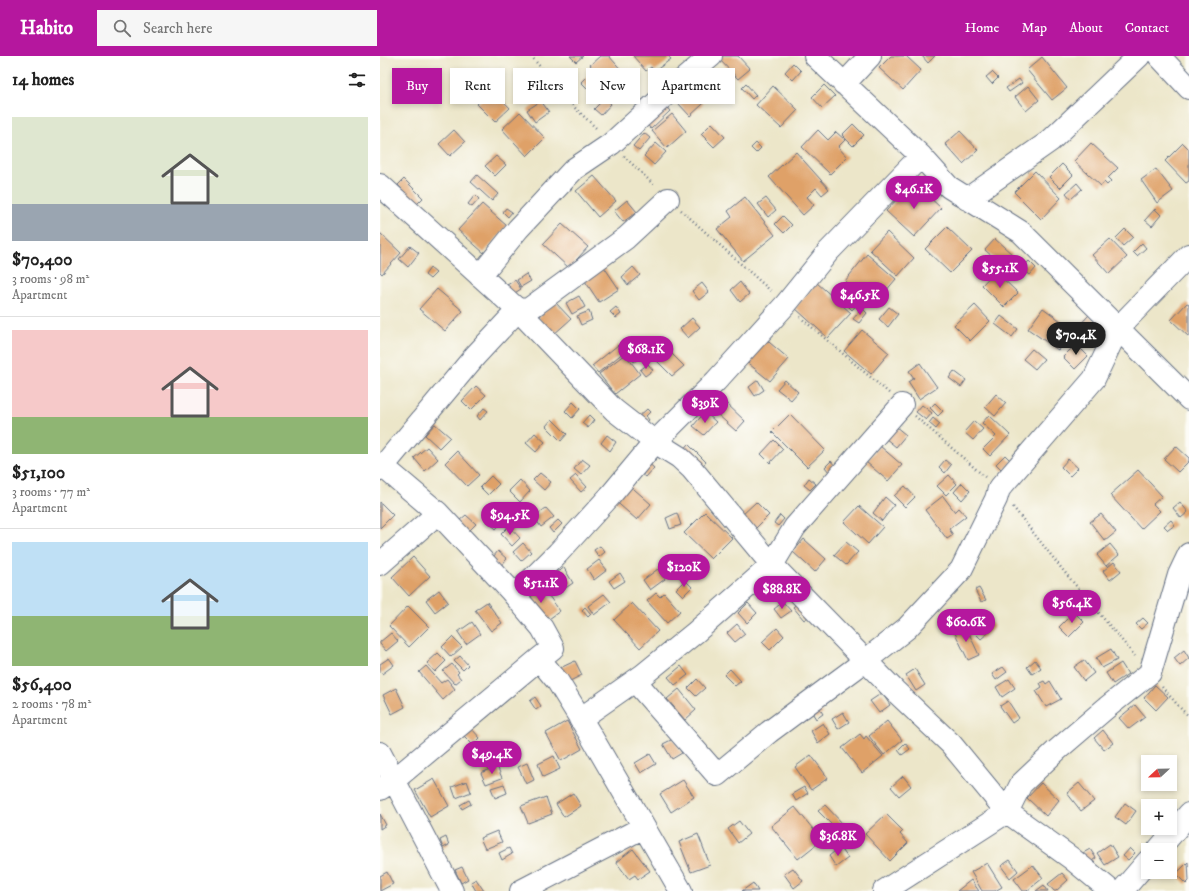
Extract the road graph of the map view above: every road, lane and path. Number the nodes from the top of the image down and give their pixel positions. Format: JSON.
{"nodes":[{"id":1,"x":532,"y":56,"type":"edge"},
{"id":2,"x":711,"y":56,"type":"edge"},
{"id":3,"x":815,"y":56,"type":"edge"},
{"id":4,"x":870,"y":56,"type":"edge"},
{"id":5,"x":1139,"y":56,"type":"edge"},
{"id":6,"x":1159,"y":56,"type":"edge"},
{"id":7,"x":844,"y":84,"type":"junction"},
{"id":8,"x":1189,"y":88,"type":"edge"},
{"id":9,"x":611,"y":144,"type":"junction"},
{"id":10,"x":921,"y":156,"type":"junction"},
{"id":11,"x":383,"y":196,"type":"edge"},
{"id":12,"x":967,"y":198,"type":"junction"},
{"id":13,"x":668,"y":199,"type":"junction"},
{"id":14,"x":1189,"y":255,"type":"edge"},
{"id":15,"x":480,"y":276,"type":"junction"},
{"id":16,"x":786,"y":304,"type":"junction"},
{"id":17,"x":518,"y":310,"type":"junction"},
{"id":18,"x":1118,"y":328,"type":"junction"},
{"id":19,"x":1189,"y":399,"type":"edge"},
{"id":20,"x":902,"y":404,"type":"junction"},
{"id":21,"x":655,"y":442,"type":"junction"},
{"id":22,"x":381,"y":467,"type":"edge"},
{"id":23,"x":999,"y":490,"type":"junction"},
{"id":24,"x":438,"y":514,"type":"junction"},
{"id":25,"x":1189,"y":554,"type":"edge"},
{"id":26,"x":380,"y":564,"type":"edge"},
{"id":27,"x":772,"y":565,"type":"junction"},
{"id":28,"x":514,"y":596,"type":"junction"},
{"id":29,"x":539,"y":659,"type":"junction"},
{"id":30,"x":865,"y":661,"type":"junction"},
{"id":31,"x":1150,"y":673,"type":"junction"},
{"id":32,"x":635,"y":680,"type":"junction"},
{"id":33,"x":1189,"y":716,"type":"edge"},
{"id":34,"x":580,"y":719,"type":"junction"},
{"id":35,"x":380,"y":753,"type":"edge"},
{"id":36,"x":387,"y":784,"type":"edge"},
{"id":37,"x":1007,"y":812,"type":"junction"},
{"id":38,"x":1189,"y":814,"type":"edge"},
{"id":39,"x":644,"y":827,"type":"junction"},
{"id":40,"x":1164,"y":843,"type":"edge"},
{"id":41,"x":1141,"y":869,"type":"edge"},
{"id":42,"x":452,"y":891,"type":"edge"},
{"id":43,"x":521,"y":891,"type":"edge"},
{"id":44,"x":681,"y":891,"type":"edge"},
{"id":45,"x":884,"y":891,"type":"edge"},
{"id":46,"x":1110,"y":891,"type":"edge"},
{"id":47,"x":1122,"y":891,"type":"edge"}],
"edges":[{"from":1,"to":9,"type":"path"},
{"from":2,"to":9,"type":"street"},
{"from":3,"to":7,"type":"street"},
{"from":4,"to":7,"type":"street"},
{"from":5,"to":12,"type":"street"},
{"from":6,"to":8,"type":"street"},
{"from":7,"to":10,"type":"street"},
{"from":9,"to":13,"type":"path"},
{"from":9,"to":15,"type":"street"},
{"from":10,"to":12,"type":"street"},
{"from":10,"to":16,"type":"street"},
{"from":11,"to":15,"type":"street"},
{"from":12,"to":18,"type":"street"},
{"from":13,"to":16,"type":"path"},
{"from":13,"to":17,"type":"street"},
{"from":14,"to":18,"type":"street"},
{"from":15,"to":17,"type":"street"},
{"from":16,"to":20,"type":"path"},
{"from":16,"to":21,"type":"street"},
{"from":17,"to":21,"type":"street"},
{"from":17,"to":22,"type":"street"},
{"from":18,"to":19,"type":"street"},
{"from":18,"to":23,"type":"street"},
{"from":20,"to":23,"type":"path"},
{"from":20,"to":27,"type":"street"},
{"from":21,"to":27,"type":"street"},
{"from":21,"to":28,"type":"street"},
{"from":22,"to":24,"type":"street"},
{"from":23,"to":30,"type":"street"},
{"from":23,"to":31,"type":"path"},
{"from":24,"to":26,"type":"street"},
{"from":24,"to":28,"type":"street"},
{"from":25,"to":31,"type":"street"},
{"from":27,"to":30,"type":"street"},
{"from":27,"to":32,"type":"street"},
{"from":28,"to":29,"type":"street"},
{"from":29,"to":34,"type":"street"},
{"from":29,"to":36,"type":"street"},
{"from":30,"to":32,"type":"street"},
{"from":30,"to":37,"type":"street"},
{"from":31,"to":33,"type":"path"},
{"from":31,"to":37,"type":"street"},
{"from":32,"to":34,"type":"street"},
{"from":34,"to":39,"type":"street"},
{"from":35,"to":36,"type":"street"},
{"from":36,"to":42,"type":"street"},
{"from":37,"to":45,"type":"street"},
{"from":37,"to":46,"type":"street"},
{"from":38,"to":40,"type":"street"},
{"from":39,"to":43,"type":"street"},
{"from":39,"to":44,"type":"street"},
{"from":41,"to":47,"type":"street"}]}
